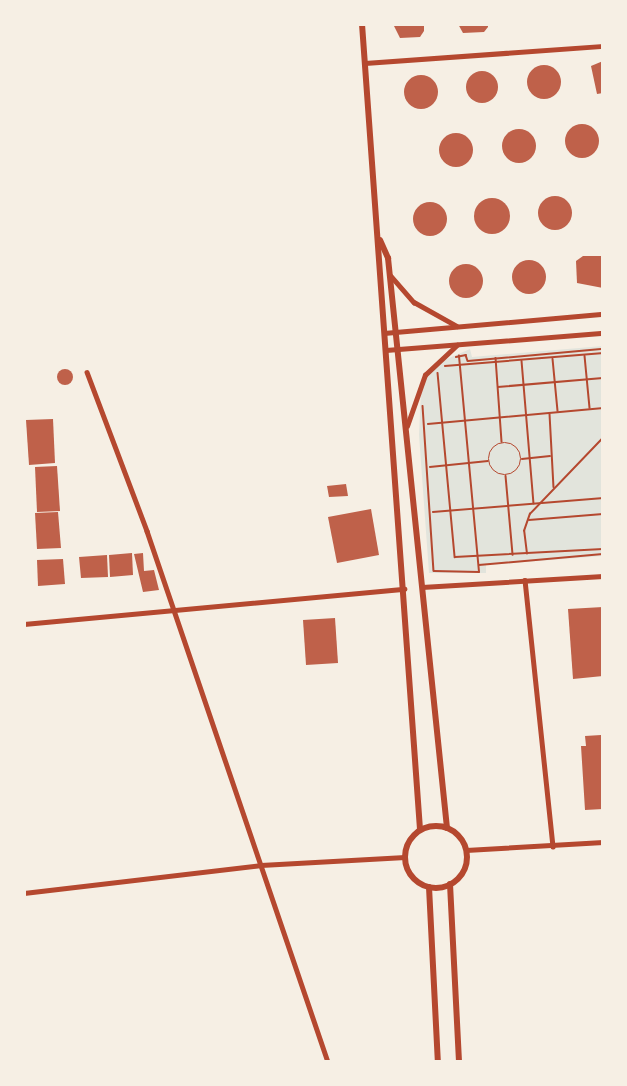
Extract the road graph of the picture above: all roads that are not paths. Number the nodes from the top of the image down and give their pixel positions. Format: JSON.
{"nodes":[{"id":1,"x":362,"y":24,"type":"edge"},
{"id":2,"x":603,"y":46,"type":"edge"},
{"id":3,"x":365,"y":63,"type":"junction"},
{"id":4,"x":380,"y":239,"type":"junction"},
{"id":5,"x":390,"y":274,"type":"junction"},
{"id":6,"x":603,"y":314,"type":"edge"},
{"id":7,"x":460,"y":327,"type":"junction"},
{"id":8,"x":396,"y":332,"type":"junction"},
{"id":9,"x":384,"y":333,"type":"junction"},
{"id":10,"x":603,"y":333,"type":"edge"},
{"id":11,"x":458,"y":344,"type":"junction"},
{"id":12,"x":398,"y":349,"type":"junction"},
{"id":13,"x":386,"y":350,"type":"junction"},
{"id":14,"x":87,"y":372,"type":"dead end"},
{"id":15,"x":407,"y":426,"type":"junction"},
{"id":16,"x":24,"y":556,"type":"edge"},
{"id":17,"x":603,"y":576,"type":"edge"},
{"id":18,"x":525,"y":580,"type":"junction"},
{"id":19,"x":24,"y":581,"type":"edge"},
{"id":20,"x":422,"y":587,"type":"junction"},
{"id":21,"x":404,"y":589,"type":"junction"},
{"id":22,"x":174,"y":610,"type":"junction"},
{"id":23,"x":24,"y":624,"type":"edge"},
{"id":24,"x":447,"y":828,"type":"junction"},
{"id":25,"x":420,"y":829,"type":"junction"},
{"id":26,"x":603,"y":842,"type":"edge"},
{"id":27,"x":553,"y":847,"type":"junction"},
{"id":28,"x":466,"y":850,"type":"junction"},
{"id":29,"x":405,"y":857,"type":"junction"},
{"id":30,"x":261,"y":865,"type":"junction"},
{"id":31,"x":450,"y":884,"type":"junction"},
{"id":32,"x":429,"y":887,"type":"junction"},
{"id":33,"x":24,"y":893,"type":"edge"},
{"id":34,"x":328,"y":1062,"type":"edge"},
{"id":35,"x":438,"y":1062,"type":"edge"},
{"id":36,"x":459,"y":1062,"type":"edge"}],
"edges":[{"from":1,"to":3,"type":"main road"},
{"from":2,"to":3,"type":"street"},
{"from":3,"to":4,"type":"main road"},
{"from":4,"to":5,"type":"main road"},
{"from":4,"to":9,"type":"main road"},
{"from":5,"to":7,"type":"street"},
{"from":5,"to":8,"type":"main road"},
{"from":6,"to":7,"type":"street"},
{"from":7,"to":8,"type":"street"},
{"from":8,"to":9,"type":"street"},
{"from":8,"to":12,"type":"main road"},
{"from":9,"to":13,"type":"main road"},
{"from":10,"to":11,"type":"street"},
{"from":11,"to":12,"type":"street"},
{"from":11,"to":15,"type":"street"},
{"from":12,"to":13,"type":"street"},
{"from":12,"to":15,"type":"main road"},
{"from":13,"to":21,"type":"main road"},
{"from":14,"to":22,"type":"street"},
{"from":15,"to":20,"type":"main road"},
{"from":16,"to":19,"type":"lane"},
{"from":17,"to":18,"type":"street"},
{"from":18,"to":20,"type":"street"},
{"from":18,"to":27,"type":"street"},
{"from":20,"to":24,"type":"main road"},
{"from":21,"to":22,"type":"street"},
{"from":21,"to":25,"type":"main road"},
{"from":22,"to":23,"type":"street"},
{"from":22,"to":30,"type":"street"},
{"from":24,"to":25,"type":"main road"},
{"from":24,"to":28,"type":"main road"},
{"from":25,"to":29,"type":"main road"},
{"from":26,"to":27,"type":"street"},
{"from":27,"to":28,"type":"street"},
{"from":28,"to":31,"type":"main road"},
{"from":29,"to":30,"type":"street"},
{"from":29,"to":32,"type":"main road"},
{"from":30,"to":33,"type":"street"},
{"from":30,"to":34,"type":"street"},
{"from":31,"to":32,"type":"main road"},
{"from":31,"to":36,"type":"main road"},
{"from":32,"to":35,"type":"main road"}]}
